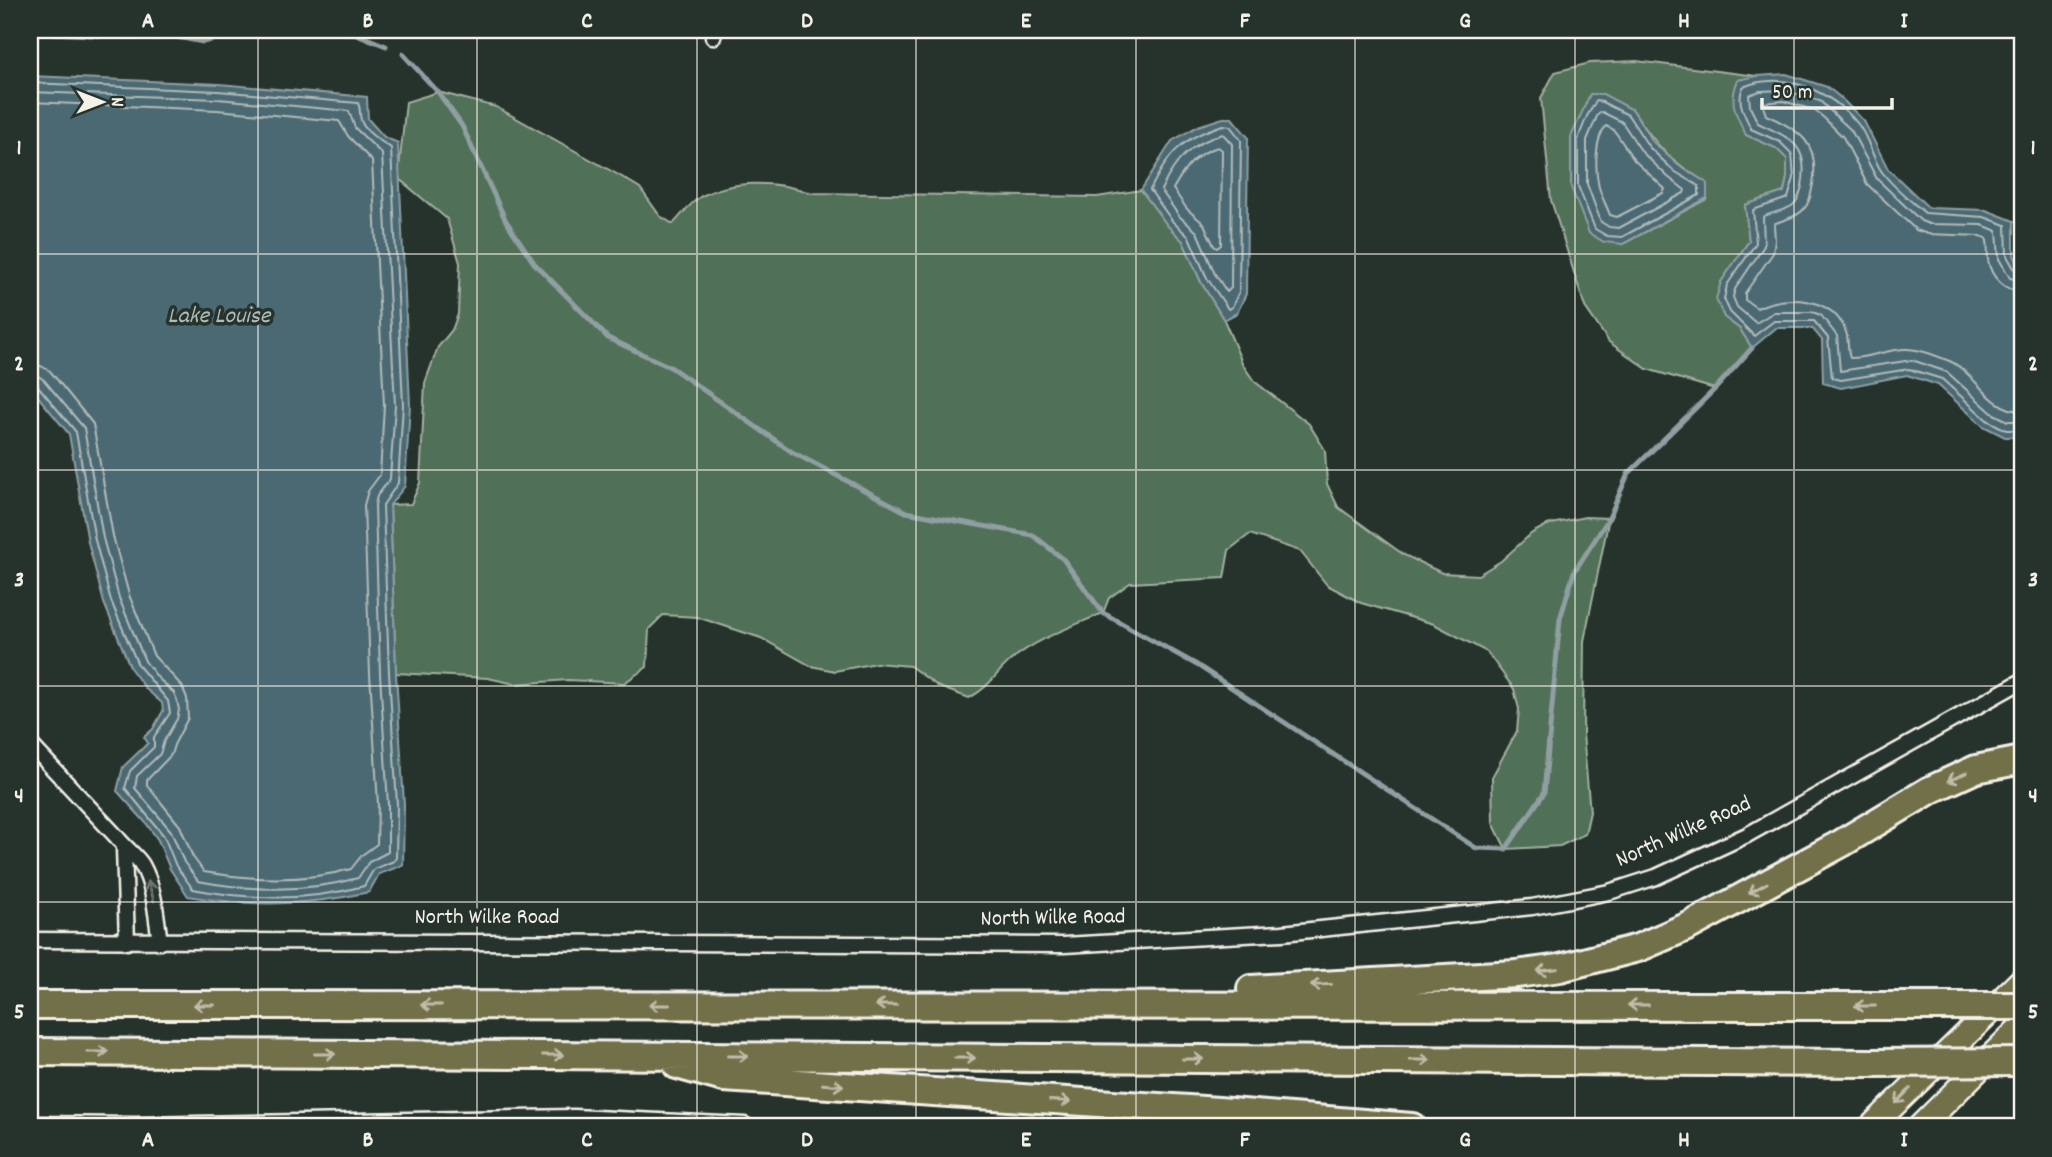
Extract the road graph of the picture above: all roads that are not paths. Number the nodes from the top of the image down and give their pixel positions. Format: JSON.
{"nodes":[{"id":1,"x":2022,"y":681,"type":"edge"},
{"id":2,"x":30,"y":744,"type":"edge"},
{"id":3,"x":2022,"y":760,"type":"edge"},
{"id":4,"x":124,"y":848,"type":"junction"},
{"id":5,"x":30,"y":940,"type":"edge"},
{"id":6,"x":127,"y":942,"type":"junction"},
{"id":7,"x":160,"y":942,"type":"junction"},
{"id":8,"x":2022,"y":980,"type":"edge"},
{"id":9,"x":30,"y":1005,"type":"edge"},
{"id":10,"x":955,"y":1005,"type":"junction"},
{"id":11,"x":2022,"y":1006,"type":"edge"},
{"id":12,"x":2022,"y":1026,"type":"edge"},
{"id":13,"x":30,"y":1052,"type":"edge"},
{"id":14,"x":645,"y":1056,"type":"junction"},
{"id":15,"x":2022,"y":1062,"type":"edge"},
{"id":16,"x":30,"y":1125,"type":"edge"},
{"id":17,"x":135,"y":1127,"type":"edge"},
{"id":18,"x":744,"y":1127,"type":"edge"},
{"id":19,"x":1412,"y":1127,"type":"edge"},
{"id":20,"x":1871,"y":1127,"type":"edge"},
{"id":21,"x":1920,"y":1127,"type":"edge"}],
"edges":[{"from":1,"to":7,"type":"street","name":"North Wilke Road"},
{"from":2,"to":4,"type":"street"},
{"from":3,"to":10,"type":"highway","one_way":true},
{"from":4,"to":6,"type":"street"},
{"from":7,"to":4,"type":"street","one_way":true},
{"from":5,"to":6,"type":"street","name":"North Wilke Road"},
{"from":6,"to":7,"type":"street","name":"North Wilke Road"},
{"from":8,"to":20,"type":"main road","one_way":true},
{"from":10,"to":9,"type":"highway","one_way":true},
{"from":11,"to":10,"type":"highway","one_way":true,"bridge":true},
{"from":12,"to":21,"type":"main road"},
{"from":13,"to":14,"type":"highway","one_way":true},
{"from":14,"to":15,"type":"highway","one_way":true,"bridge":true},
{"from":14,"to":19,"type":"highway","one_way":true},
{"from":16,"to":17,"type":"street"},
{"from":17,"to":18,"type":"street"}]}
